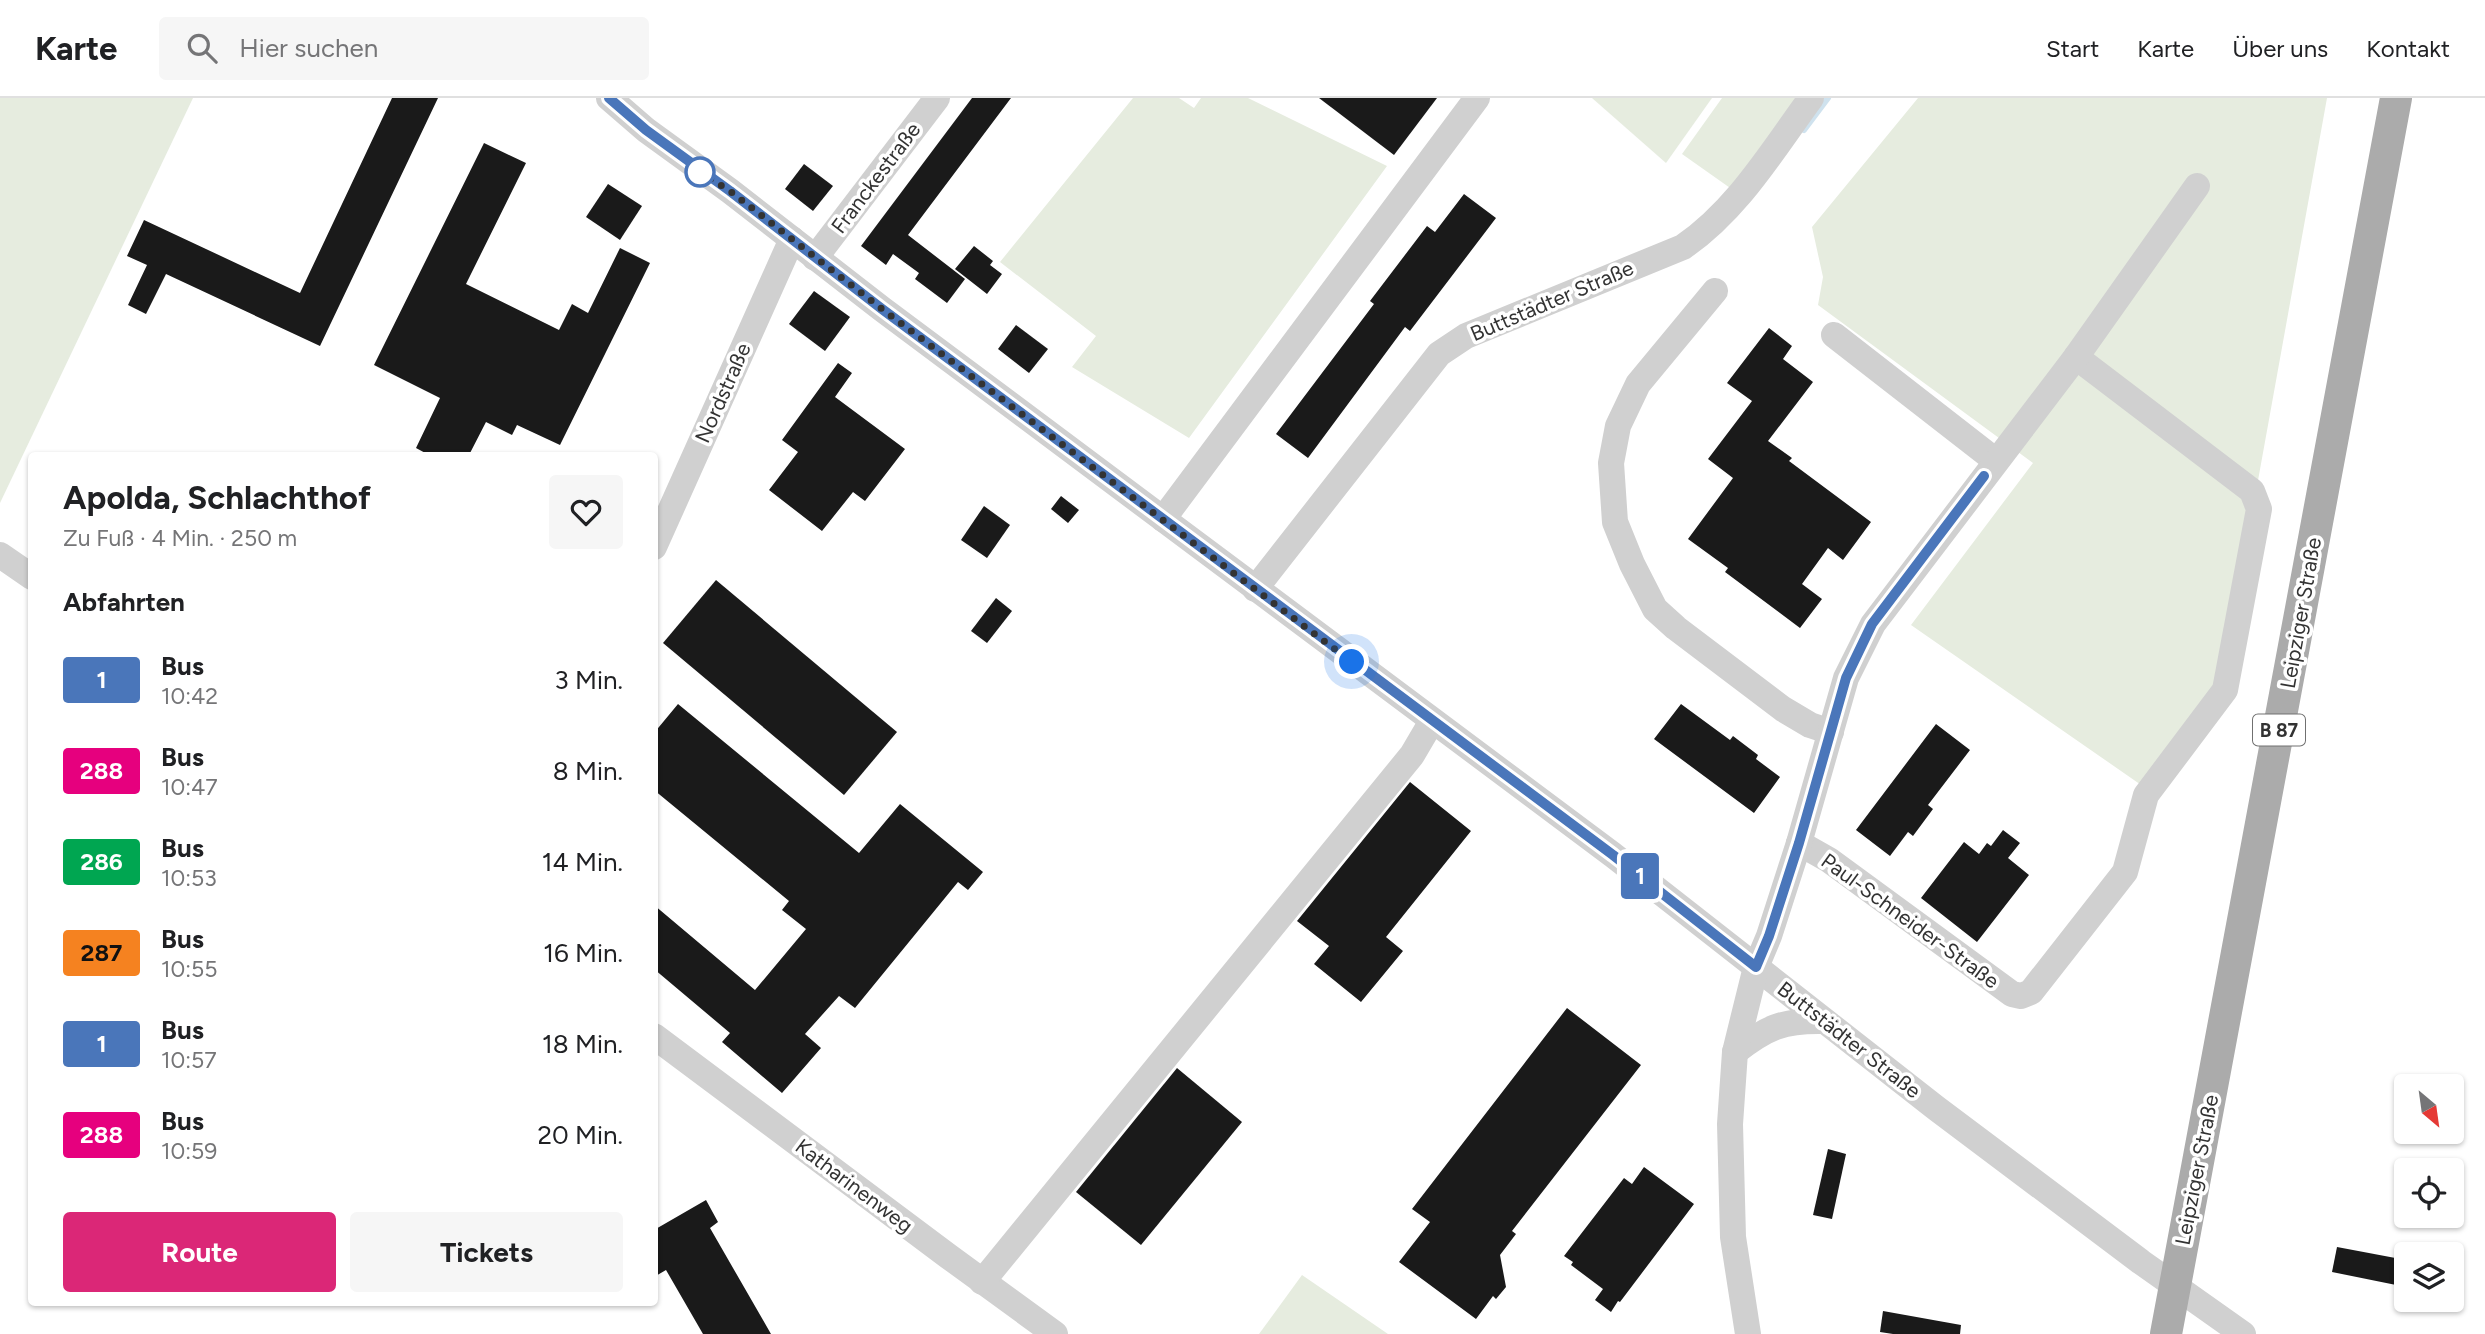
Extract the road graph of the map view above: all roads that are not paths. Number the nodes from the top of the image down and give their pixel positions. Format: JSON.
{"nodes":[{"id":1,"x":609,"y":98,"type":"edge"},
{"id":2,"x":937,"y":98,"type":"edge"},
{"id":3,"x":1477,"y":98,"type":"edge"},
{"id":4,"x":1811,"y":98,"type":"edge"},
{"id":5,"x":2396,"y":98,"type":"edge"},
{"id":6,"x":2197,"y":186,"type":"dead end"},
{"id":7,"x":792,"y":239,"type":"junction"},
{"id":8,"x":815,"y":257,"type":"junction"},
{"id":9,"x":1714,"y":291,"type":"dead end"},
{"id":10,"x":1834,"y":335,"type":"dead end"},
{"id":11,"x":2076,"y":357,"type":"junction"},
{"id":12,"x":1996,"y":461,"type":"junction"},
{"id":13,"x":1163,"y":519,"type":"junction"},
{"id":14,"x":658,"y":538,"type":"edge"},
{"id":15,"x":0,"y":555,"type":"edge"},
{"id":16,"x":28,"y":574,"type":"edge"},
{"id":17,"x":1255,"y":589,"type":"junction"},
{"id":18,"x":1432,"y":721,"type":"junction"},
{"id":19,"x":1831,"y":732,"type":"junction"},
{"id":20,"x":1799,"y":843,"type":"junction"},
{"id":21,"x":1756,"y":967,"type":"junction"},
{"id":22,"x":1824,"y":1021,"type":"junction"},
{"id":23,"x":658,"y":1039,"type":"edge"},
{"id":24,"x":1735,"y":1052,"type":"junction"},
{"id":25,"x":982,"y":1282,"type":"junction"},
{"id":26,"x":2175,"y":1287,"type":"junction"},
{"id":27,"x":1055,"y":1334,"type":"edge"},
{"id":28,"x":1748,"y":1334,"type":"edge"},
{"id":29,"x":2166,"y":1334,"type":"edge"},
{"id":30,"x":2243,"y":1334,"type":"edge"}],
"edges":[{"from":1,"to":7,"type":"street","name":"Buttstädter Straße"},
{"from":2,"to":8,"type":"street","name":"Franckestraße"},
{"from":3,"to":13,"type":"street"},
{"from":4,"to":17,"type":"street","name":"Buttstädter Straße"},
{"from":5,"to":26,"type":"main road","name":"Leipziger Straße","number":"B 87"},
{"from":6,"to":11,"type":"street","name":"Paul-Schneider-Straße"},
{"from":7,"to":8,"type":"street","name":"Buttstädter Straße"},
{"from":7,"to":14,"type":"street","name":"Nordstraße"},
{"from":8,"to":13,"type":"street","name":"Buttstädter Straße"},
{"from":9,"to":19,"type":"street"},
{"from":10,"to":12,"type":"street"},
{"from":11,"to":12,"type":"street","name":"Paul-Schneider-Straße"},
{"from":11,"to":20,"type":"street","name":"Paul-Schneider-Straße"},
{"from":12,"to":19,"type":"street","name":"Paul-Schneider-Straße"},
{"from":13,"to":17,"type":"street","name":"Buttstädter Straße"},
{"from":15,"to":16,"type":"street"},
{"from":17,"to":18,"type":"street","name":"Buttstädter Straße"},
{"from":18,"to":21,"type":"street","name":"Buttstädter Straße"},
{"from":18,"to":25,"type":"street"},
{"from":19,"to":20,"type":"street","name":"Paul-Schneider-Straße"},
{"from":20,"to":21,"type":"street","name":"Paul-Schneider-Straße"},
{"from":21,"to":22,"type":"street","name":"Buttstädter Straße"},
{"from":21,"to":24,"type":"street","name":"Paul-Schneider-Straße"},
{"from":22,"to":24,"type":"street"},
{"from":22,"to":26,"type":"street","name":"Buttstädter Straße"},
{"from":23,"to":25,"type":"street","name":"Katharinenweg"},
{"from":24,"to":28,"type":"street","name":"Paul-Schneider-Straße"},
{"from":25,"to":27,"type":"street","name":"Katharinenweg"},
{"from":26,"to":29,"type":"main road","name":"Leipziger Straße","number":"B 87"},
{"from":26,"to":30,"type":"street","name":"Buttstädter Straße"}]}
